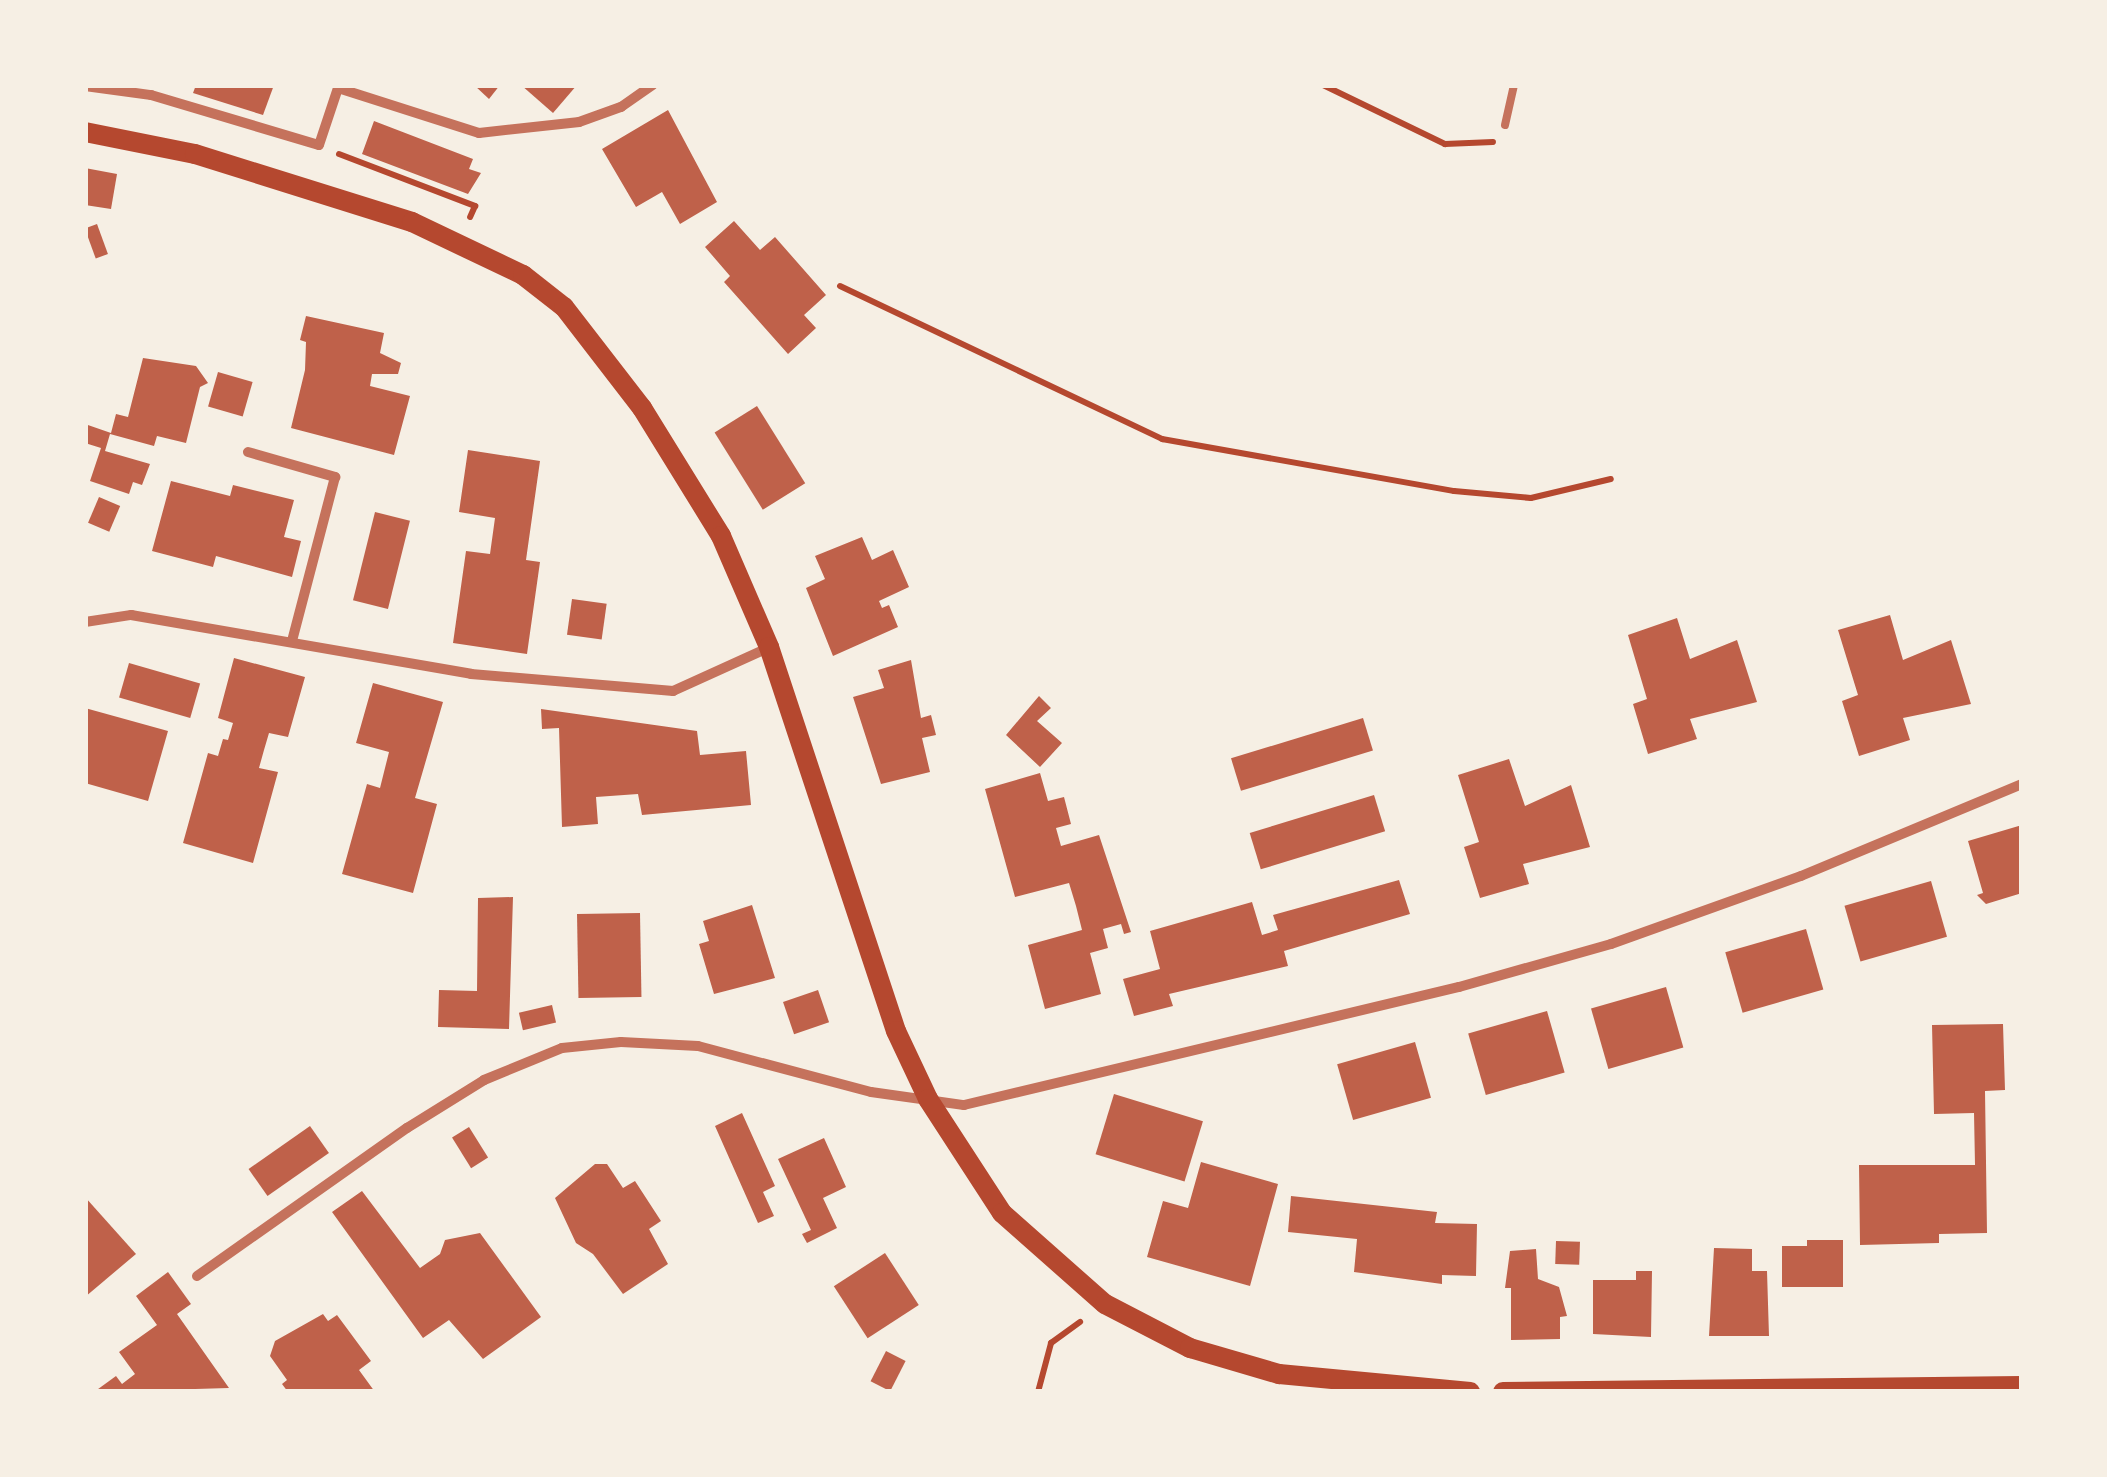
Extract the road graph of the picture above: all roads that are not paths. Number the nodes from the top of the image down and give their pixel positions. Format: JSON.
{"nodes":[{"id":1,"x":652,"y":85,"type":"edge"},
{"id":2,"x":1514,"y":85,"type":"edge"},
{"id":3,"x":85,"y":86,"type":"edge"},
{"id":4,"x":1505,"y":125,"type":"road end"},
{"id":5,"x":85,"y":132,"type":"edge"},
{"id":6,"x":248,"y":452,"type":"dead end"},
{"id":7,"x":85,"y":622,"type":"edge"},
{"id":8,"x":292,"y":641,"type":"junction"},
{"id":9,"x":769,"y":647,"type":"junction"},
{"id":10,"x":2022,"y":784,"type":"edge"},
{"id":11,"x":928,"y":1100,"type":"junction"},
{"id":12,"x":197,"y":1276,"type":"dead end"},
{"id":13,"x":2022,"y":1386,"type":"edge"},
{"id":14,"x":1470,"y":1392,"type":"edge"},
{"id":15,"x":1503,"y":1392,"type":"edge"}],
"edges":[{"from":1,"to":3,"type":"street"},
{"from":2,"to":4,"type":"lane"},
{"from":5,"to":9,"type":"main road"},
{"from":6,"to":8,"type":"street"},
{"from":7,"to":8,"type":"street"},
{"from":8,"to":9,"type":"street"},
{"from":9,"to":11,"type":"main road"},
{"from":10,"to":11,"type":"street"},
{"from":11,"to":12,"type":"street"},
{"from":11,"to":14,"type":"main road"},
{"from":13,"to":15,"type":"main road"}]}
